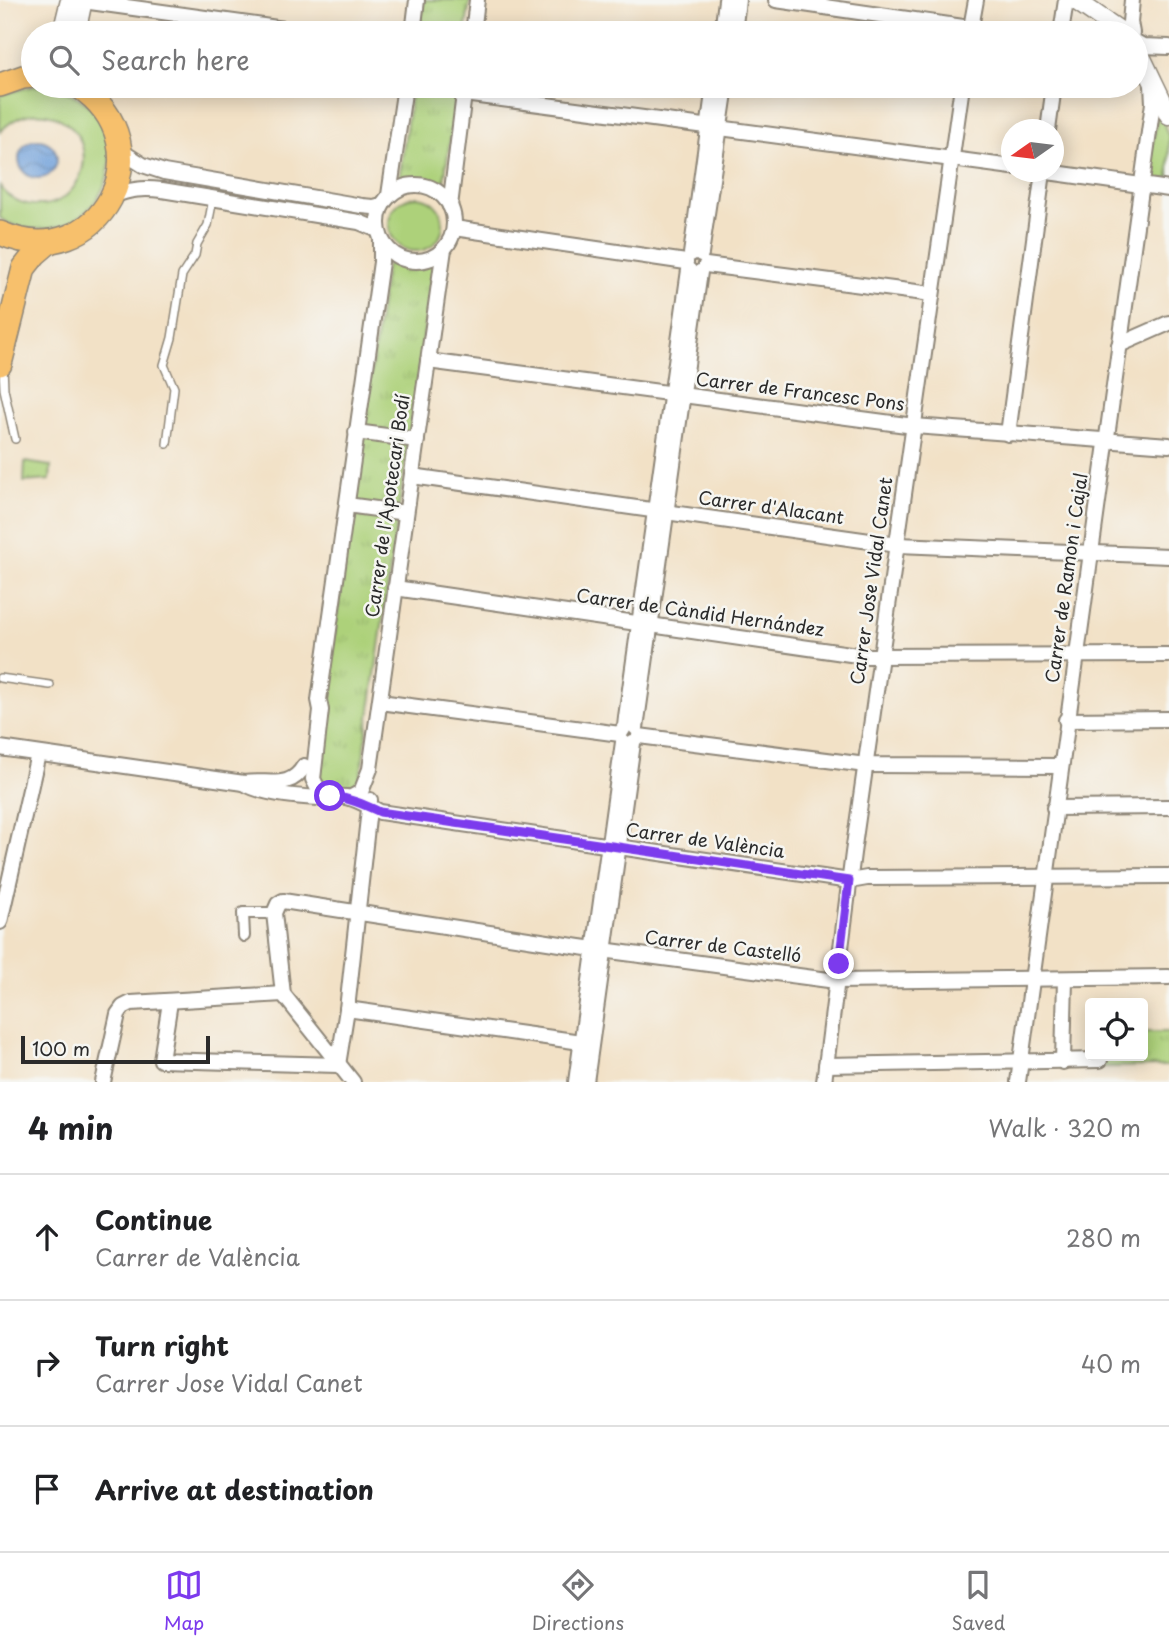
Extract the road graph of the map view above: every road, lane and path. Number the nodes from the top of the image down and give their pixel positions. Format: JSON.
{"nodes":[{"id":1,"x":79,"y":0,"type":"edge"},
{"id":2,"x":417,"y":0,"type":"edge"},
{"id":3,"x":477,"y":0,"type":"edge"},
{"id":4,"x":726,"y":0,"type":"edge"},
{"id":5,"x":738,"y":0,"type":"edge"},
{"id":6,"x":776,"y":0,"type":"edge"},
{"id":7,"x":976,"y":0,"type":"edge"},
{"id":8,"x":1066,"y":0,"type":"edge"},
{"id":9,"x":1075,"y":0,"type":"edge"},
{"id":10,"x":1132,"y":0,"type":"edge"},
{"id":11,"x":68,"y":21,"type":"edge"},
{"id":12,"x":77,"y":21,"type":"edge"},
{"id":13,"x":228,"y":21,"type":"edge"},
{"id":14,"x":414,"y":21,"type":"edge"},
{"id":15,"x":474,"y":21,"type":"edge"},
{"id":16,"x":723,"y":21,"type":"edge"},
{"id":17,"x":735,"y":21,"type":"edge"},
{"id":18,"x":907,"y":21,"type":"edge"},
{"id":19,"x":972,"y":21,"type":"edge"},
{"id":20,"x":1063,"y":21,"type":"edge"},
{"id":21,"x":1106,"y":21,"type":"edge"},
{"id":22,"x":1130,"y":21,"type":"edge"},
{"id":23,"x":1148,"y":46,"type":"edge"},
{"id":24,"x":1169,"y":47,"type":"edge"},
{"id":25,"x":1148,"y":70,"type":"edge"},
{"id":26,"x":21,"y":77,"type":"edge"},
{"id":27,"x":3,"y":79,"type":"edge"},
{"id":28,"x":1152,"y":79,"type":"junction"},
{"id":29,"x":95,"y":98,"type":"edge"},
{"id":30,"x":403,"y":98,"type":"edge"},
{"id":31,"x":464,"y":98,"type":"edge"},
{"id":32,"x":517,"y":98,"type":"edge"},
{"id":33,"x":714,"y":98,"type":"edge"},
{"id":34,"x":723,"y":98,"type":"edge"},
{"id":35,"x":960,"y":98,"type":"edge"},
{"id":36,"x":1052,"y":98,"type":"edge"},
{"id":37,"x":1169,"y":115,"type":"edge"},
{"id":38,"x":1050,"y":119,"type":"edge"},
{"id":39,"x":714,"y":128,"type":"junction"},
{"id":40,"x":121,"y":150,"type":"junction"},
{"id":41,"x":952,"y":160,"type":"junction"},
{"id":42,"x":1001,"y":166,"type":"edge"},
{"id":43,"x":1064,"y":174,"type":"edge"},
{"id":44,"x":1042,"y":182,"type":"edge"},
{"id":45,"x":1141,"y":184,"type":"junction"},
{"id":46,"x":1169,"y":188,"type":"edge"},
{"id":47,"x":113,"y":196,"type":"junction"},
{"id":48,"x":213,"y":198,"type":"junction"},
{"id":49,"x":385,"y":200,"type":"junction"},
{"id":50,"x":450,"y":206,"type":"junction"},
{"id":51,"x":454,"y":228,"type":"junction"},
{"id":52,"x":0,"y":235,"type":"edge"},
{"id":53,"x":380,"y":235,"type":"junction"},
{"id":54,"x":48,"y":242,"type":"junction"},
{"id":55,"x":444,"y":249,"type":"junction"},
{"id":56,"x":695,"y":263,"type":"junction"},
{"id":57,"x":932,"y":294,"type":"junction"},
{"id":58,"x":0,"y":311,"type":"edge"},
{"id":59,"x":1169,"y":323,"type":"edge"},
{"id":60,"x":1119,"y":345,"type":"junction"},
{"id":61,"x":2,"y":357,"type":"edge"},
{"id":62,"x":428,"y":361,"type":"junction"},
{"id":63,"x":677,"y":395,"type":"junction"},
{"id":64,"x":914,"y":426,"type":"junction"},
{"id":65,"x":356,"y":432,"type":"junction"},
{"id":66,"x":1009,"y":434,"type":"junction"},
{"id":67,"x":15,"y":439,"type":"dead end"},
{"id":68,"x":417,"y":440,"type":"junction"},
{"id":69,"x":1105,"y":441,"type":"junction"},
{"id":70,"x":167,"y":444,"type":"dead end"},
{"id":71,"x":1169,"y":445,"type":"edge"},
{"id":72,"x":412,"y":476,"type":"junction"},
{"id":73,"x":346,"y":505,"type":"junction"},
{"id":74,"x":660,"y":512,"type":"junction"},
{"id":75,"x":406,"y":513,"type":"junction"},
{"id":76,"x":898,"y":545,"type":"junction"},
{"id":77,"x":1090,"y":553,"type":"junction"},
{"id":78,"x":1169,"y":556,"type":"edge"},
{"id":79,"x":395,"y":588,"type":"junction"},
{"id":80,"x":645,"y":625,"type":"junction"},
{"id":81,"x":1076,"y":655,"type":"junction"},
{"id":82,"x":1169,"y":655,"type":"edge"},
{"id":83,"x":881,"y":657,"type":"junction"},
{"id":84,"x":0,"y":678,"type":"edge"},
{"id":85,"x":50,"y":685,"type":"dead end"},
{"id":86,"x":319,"y":700,"type":"junction"},
{"id":87,"x":380,"y":702,"type":"junction"},
{"id":88,"x":1169,"y":719,"type":"edge"},
{"id":89,"x":1066,"y":720,"type":"junction"},
{"id":90,"x":629,"y":735,"type":"junction"},
{"id":91,"x":0,"y":748,"type":"edge"},
{"id":92,"x":38,"y":754,"type":"junction"},
{"id":93,"x":866,"y":765,"type":"junction"},
{"id":94,"x":1060,"y":766,"type":"junction"},
{"id":95,"x":370,"y":769,"type":"junction"},
{"id":96,"x":302,"y":770,"type":"junction"},
{"id":97,"x":244,"y":783,"type":"junction"},
{"id":98,"x":330,"y":796,"type":"junction"},
{"id":99,"x":310,"y":797,"type":"junction"},
{"id":100,"x":351,"y":798,"type":"junction"},
{"id":101,"x":369,"y":805,"type":"junction"},
{"id":102,"x":1169,"y":807,"type":"edge"},
{"id":103,"x":1054,"y":808,"type":"junction"},
{"id":104,"x":614,"y":847,"type":"junction"},
{"id":105,"x":1169,"y":876,"type":"edge"},
{"id":106,"x":1046,"y":878,"type":"junction"},
{"id":107,"x":849,"y":881,"type":"junction"},
{"id":108,"x":276,"y":908,"type":"junction"},
{"id":109,"x":358,"y":914,"type":"junction"},
{"id":110,"x":0,"y":922,"type":"edge"},
{"id":111,"x":244,"y":936,"type":"dead end"},
{"id":112,"x":599,"y":950,"type":"junction"},
{"id":113,"x":1169,"y":977,"type":"edge"},
{"id":114,"x":1032,"y":979,"type":"junction"},
{"id":115,"x":1065,"y":979,"type":"junction"},
{"id":116,"x":836,"y":981,"type":"junction"},
{"id":117,"x":283,"y":995,"type":"junction"},
{"id":118,"x":170,"y":1002,"type":"junction"},
{"id":119,"x":347,"y":1009,"type":"junction"},
{"id":120,"x":588,"y":1052,"type":"junction"},
{"id":121,"x":1085,"y":1061,"type":"edge"},
{"id":122,"x":1021,"y":1062,"type":"junction"},
{"id":123,"x":1063,"y":1062,"type":"junction"},
{"id":124,"x":338,"y":1065,"type":"junction"},
{"id":125,"x":826,"y":1065,"type":"junction"},
{"id":126,"x":103,"y":1082,"type":"edge"},
{"id":127,"x":354,"y":1082,"type":"edge"},
{"id":128,"x":576,"y":1082,"type":"edge"},
{"id":129,"x":586,"y":1082,"type":"edge"},
{"id":130,"x":824,"y":1082,"type":"edge"},
{"id":131,"x":1018,"y":1082,"type":"edge"}],
"edges":[{"from":1,"to":11,"type":"street"},
{"from":1,"to":12,"type":"street"},
{"from":1,"to":13,"type":"street"},
{"from":2,"to":14,"type":"street"},
{"from":3,"to":15,"type":"street"},
{"from":4,"to":16,"type":"street"},
{"from":5,"to":17,"type":"street"},
{"from":6,"to":18,"type":"street"},
{"from":7,"to":19,"type":"street"},
{"from":8,"to":20,"type":"street"},
{"from":9,"to":21,"type":"street"},
{"from":10,"to":22,"type":"street"},
{"from":23,"to":24,"type":"street"},
{"from":25,"to":28,"type":"street"},
{"from":26,"to":27,"type":"main road"},
{"from":28,"to":37,"type":"street"},
{"from":28,"to":45,"type":"street","name":"Carrer de Ramon i Cajal"},
{"from":29,"to":40,"type":"main road"},
{"from":30,"to":49,"type":"street"},
{"from":31,"to":50,"type":"street"},
{"from":32,"to":39,"type":"street"},
{"from":33,"to":39,"type":"street"},
{"from":34,"to":39,"type":"street"},
{"from":35,"to":41,"type":"street","name":"Carrer Jose Vidal Canet"},
{"from":36,"to":38,"type":"street"},
{"from":39,"to":41,"type":"street"},
{"from":39,"to":56,"type":"street"},
{"from":40,"to":47,"type":"main road"},
{"from":40,"to":49,"type":"street"},
{"from":41,"to":42,"type":"street"},
{"from":41,"to":57,"type":"street","name":"Carrer Jose Vidal Canet"},
{"from":43,"to":45,"type":"street"},
{"from":44,"to":66,"type":"street"},
{"from":45,"to":46,"type":"street"},
{"from":45,"to":60,"type":"street","name":"Carrer de Ramon i Cajal"},
{"from":47,"to":48,"type":"street"},
{"from":47,"to":54,"type":"main road"},
{"from":48,"to":53,"type":"street"},
{"from":48,"to":70,"type":"lane"},
{"from":49,"to":50,"type":"street"},
{"from":49,"to":53,"type":"street"},
{"from":50,"to":51,"type":"street"},
{"from":51,"to":55,"type":"street"},
{"from":51,"to":56,"type":"street"},
{"from":52,"to":54,"type":"main road"},
{"from":52,"to":58,"type":"main road"},
{"from":53,"to":55,"type":"street"},
{"from":53,"to":65,"type":"street"},
{"from":54,"to":61,"type":"main road"},
{"from":55,"to":62,"type":"street","name":"Carrer de l'Apotecari Bodí"},
{"from":56,"to":57,"type":"street"},
{"from":56,"to":63,"type":"street"},
{"from":57,"to":64,"type":"street","name":"Carrer Jose Vidal Canet"},
{"from":59,"to":60,"type":"street"},
{"from":60,"to":69,"type":"street","name":"Carrer de Ramon i Cajal"},
{"from":61,"to":67,"type":"lane"},
{"from":62,"to":63,"type":"street","name":"Carrer de Francesc Pons"},
{"from":62,"to":68,"type":"street","name":"Carrer de l'Apotecari Bodí"},
{"from":63,"to":64,"type":"street","name":"Carrer de Francesc Pons"},
{"from":63,"to":74,"type":"street"},
{"from":64,"to":66,"type":"street","name":"Carrer de Francesc Pons"},
{"from":64,"to":76,"type":"street","name":"Carrer Jose Vidal Canet"},
{"from":65,"to":68,"type":"street"},
{"from":65,"to":73,"type":"street"},
{"from":66,"to":69,"type":"street","name":"Carrer de Francesc Pons"},
{"from":68,"to":72,"type":"street","name":"Carrer de l'Apotecari Bodí"},
{"from":69,"to":71,"type":"street","name":"Carrer de Francesc Pons"},
{"from":69,"to":77,"type":"street","name":"Carrer de Ramon i Cajal"},
{"from":72,"to":74,"type":"street","name":"Carrer d'Alacant"},
{"from":72,"to":75,"type":"street","name":"Carrer de l'Apotecari Bodí"},
{"from":73,"to":75,"type":"street"},
{"from":73,"to":86,"type":"street"},
{"from":74,"to":76,"type":"street","name":"Carrer d'Alacant"},
{"from":74,"to":80,"type":"street"},
{"from":75,"to":79,"type":"street","name":"Carrer de l'Apotecari Bodí"},
{"from":76,"to":77,"type":"street","name":"Carrer d'Alacant"},
{"from":76,"to":83,"type":"street","name":"Carrer Jose Vidal Canet"},
{"from":77,"to":78,"type":"street","name":"Carrer d'Alacant"},
{"from":77,"to":81,"type":"street","name":"Carrer de Ramon i Cajal"},
{"from":79,"to":80,"type":"street","name":"Carrer de Càndid Hernández"},
{"from":79,"to":87,"type":"street","name":"Carrer de l'Apotecari Bodí"},
{"from":80,"to":83,"type":"street","name":"Carrer de Càndid Hernández"},
{"from":80,"to":90,"type":"street"},
{"from":81,"to":82,"type":"street","name":"Carrer de Càndid Hernández"},
{"from":81,"to":83,"type":"street","name":"Carrer de Càndid Hernández"},
{"from":81,"to":89,"type":"street","name":"Carrer de Ramon i Cajal"},
{"from":83,"to":93,"type":"street","name":"Carrer Jose Vidal Canet"},
{"from":84,"to":85,"type":"lane"},
{"from":86,"to":96,"type":"street"},
{"from":86,"to":98,"type":"street"},
{"from":87,"to":90,"type":"street"},
{"from":87,"to":95,"type":"street","name":"Carrer de l'Apotecari Bodí"},
{"from":88,"to":89,"type":"street"},
{"from":89,"to":94,"type":"street","name":"Carrer de Ramon i Cajal"},
{"from":90,"to":93,"type":"street"},
{"from":90,"to":104,"type":"street"},
{"from":91,"to":92,"type":"street"},
{"from":92,"to":97,"type":"street"},
{"from":92,"to":110,"type":"street"},
{"from":93,"to":94,"type":"street"},
{"from":93,"to":107,"type":"street","name":"Carrer Jose Vidal Canet"},
{"from":94,"to":103,"type":"street","name":"Carrer de Ramon i Cajal"},
{"from":95,"to":100,"type":"street","name":"Carrer de l'Apotecari Bodí"},
{"from":95,"to":101,"type":"street","name":"Carrer de l'Apotecari Bodí"},
{"from":96,"to":97,"type":"street"},
{"from":96,"to":99,"type":"street"},
{"from":97,"to":99,"type":"street","name":"Carrer de València"},
{"from":98,"to":99,"type":"street","name":"Carrer de València"},
{"from":98,"to":100,"type":"street","name":"Carrer de València"},
{"from":100,"to":101,"type":"street","name":"Carrer de València"},
{"from":101,"to":104,"type":"street","name":"Carrer de València"},
{"from":101,"to":109,"type":"street","name":"Carrer de l'Apotecari Bodí"},
{"from":102,"to":103,"type":"street"},
{"from":103,"to":106,"type":"street","name":"Carrer de Ramon i Cajal"},
{"from":104,"to":107,"type":"street","name":"Carrer de València"},
{"from":104,"to":112,"type":"street"},
{"from":105,"to":106,"type":"street","name":"Carrer de València"},
{"from":106,"to":107,"type":"street","name":"Carrer de València"},
{"from":106,"to":114,"type":"street","name":"Carrer de Ramon i Cajal"},
{"from":107,"to":116,"type":"street","name":"Carrer Jose Vidal Canet"},
{"from":108,"to":109,"type":"street","name":"Carrer de Castelló"},
{"from":108,"to":111,"type":"street"},
{"from":108,"to":117,"type":"street"},
{"from":109,"to":112,"type":"street","name":"Carrer de Castelló"},
{"from":109,"to":119,"type":"street","name":"Carrer de l'Apotecari Bodí"},
{"from":112,"to":116,"type":"street","name":"Carrer de Castelló"},
{"from":112,"to":120,"type":"street"},
{"from":113,"to":115,"type":"street","name":"Carrer de Castelló"},
{"from":114,"to":115,"type":"street","name":"Carrer de Castelló"},
{"from":114,"to":116,"type":"street","name":"Carrer de Castelló"},
{"from":114,"to":122,"type":"street","name":"Carrer de Ramon i Cajal"},
{"from":115,"to":123,"type":"street"},
{"from":116,"to":125,"type":"street","name":"Carrer Jose Vidal Canet"},
{"from":117,"to":118,"type":"street"},
{"from":117,"to":124,"type":"street"},
{"from":118,"to":124,"type":"street"},
{"from":118,"to":126,"type":"street"},
{"from":119,"to":120,"type":"street"},
{"from":119,"to":124,"type":"street","name":"Carrer de l'Apotecari Bodí"},
{"from":120,"to":128,"type":"street"},
{"from":120,"to":129,"type":"street"},
{"from":121,"to":123,"type":"street"},
{"from":122,"to":123,"type":"street"},
{"from":122,"to":125,"type":"street"},
{"from":122,"to":131,"type":"street","name":"Carrer de Ramon i Cajal"},
{"from":124,"to":127,"type":"street"},
{"from":125,"to":130,"type":"street","name":"Carrer Jose Vidal Canet"}]}
